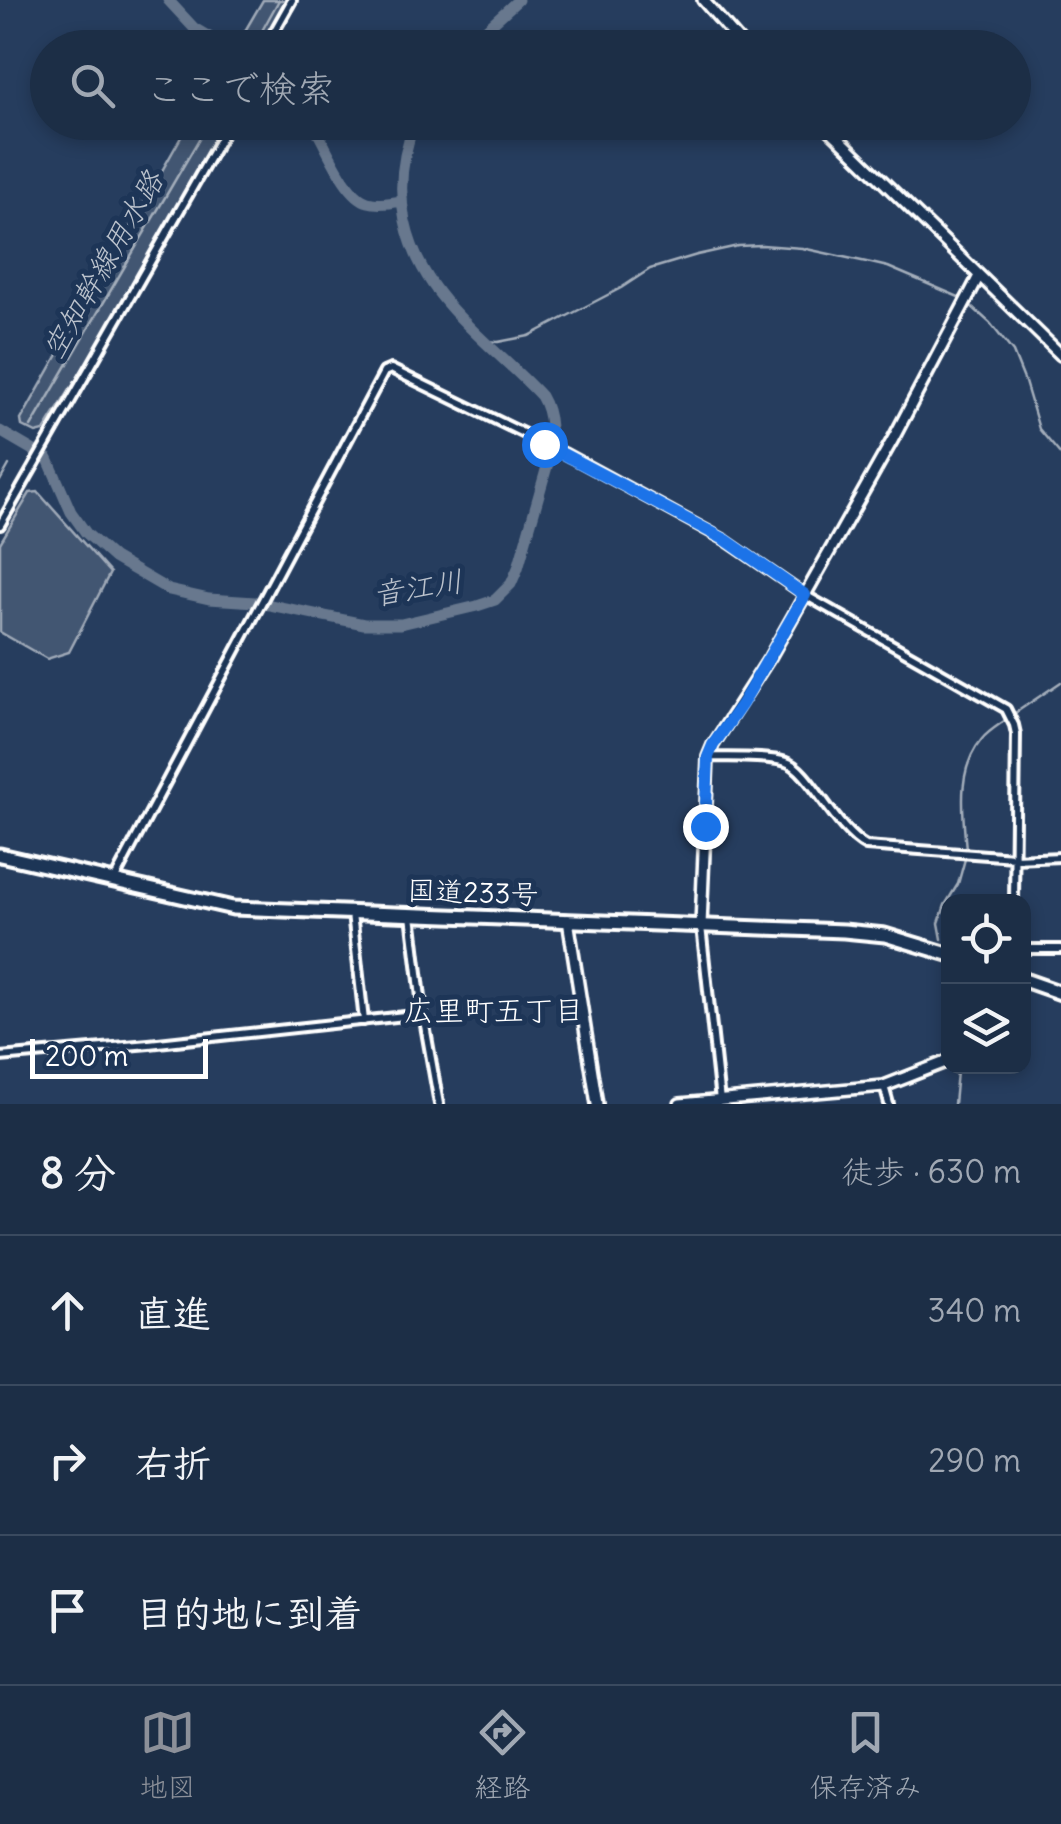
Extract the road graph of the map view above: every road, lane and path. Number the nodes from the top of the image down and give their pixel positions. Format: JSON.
{"nodes":[{"id":1,"x":292,"y":0,"type":"edge"},
{"id":2,"x":703,"y":0,"type":"edge"},
{"id":3,"x":276,"y":30,"type":"edge"},
{"id":4,"x":730,"y":30,"type":"edge"},
{"id":5,"x":220,"y":140,"type":"edge"},
{"id":6,"x":840,"y":140,"type":"edge"},
{"id":7,"x":979,"y":276,"type":"junction"},
{"id":8,"x":1061,"y":356,"type":"edge"},
{"id":9,"x":0,"y":524,"type":"edge"},
{"id":10,"x":805,"y":595,"type":"junction"},
{"id":11,"x":708,"y":757,"type":"junction"},
{"id":12,"x":0,"y":855,"type":"edge"},
{"id":13,"x":1061,"y":856,"type":"edge"},
{"id":14,"x":1014,"y":858,"type":"junction"},
{"id":15,"x":113,"y":882,"type":"junction"},
{"id":16,"x":1014,"y":894,"type":"edge"},
{"id":17,"x":352,"y":913,"type":"junction"},
{"id":18,"x":410,"y":916,"type":"junction"},
{"id":19,"x":568,"y":920,"type":"junction"},
{"id":20,"x":701,"y":925,"type":"junction"},
{"id":21,"x":1031,"y":949,"type":"edge"},
{"id":22,"x":1061,"y":949,"type":"edge"},
{"id":23,"x":941,"y":952,"type":"edge"},
{"id":24,"x":1031,"y":982,"type":"edge"},
{"id":25,"x":1061,"y":993,"type":"edge"},
{"id":26,"x":423,"y":1014,"type":"junction"},
{"id":27,"x":364,"y":1021,"type":"junction"},
{"id":28,"x":0,"y":1057,"type":"edge"},
{"id":29,"x":941,"y":1065,"type":"edge"},
{"id":30,"x":884,"y":1086,"type":"junction"},
{"id":31,"x":720,"y":1100,"type":"junction"},
{"id":32,"x":438,"y":1104,"type":"edge"},
{"id":33,"x":597,"y":1104,"type":"edge"},
{"id":34,"x":680,"y":1104,"type":"edge"},
{"id":35,"x":889,"y":1104,"type":"edge"}],
"edges":[{"from":1,"to":3,"type":"street"},
{"from":2,"to":4,"type":"street"},
{"from":5,"to":9,"type":"street"},
{"from":6,"to":7,"type":"street"},
{"from":7,"to":8,"type":"street"},
{"from":7,"to":10,"type":"street"},
{"from":10,"to":11,"type":"street"},
{"from":10,"to":14,"type":"street"},
{"from":10,"to":15,"type":"street"},
{"from":11,"to":14,"type":"street"},
{"from":11,"to":20,"type":"street"},
{"from":12,"to":15,"type":"highway","name":"国道233号"},
{"from":13,"to":14,"type":"street"},
{"from":14,"to":16,"type":"street"},
{"from":15,"to":17,"type":"highway","name":"国道233号"},
{"from":17,"to":18,"type":"highway","name":"国道233号"},
{"from":17,"to":27,"type":"street"},
{"from":18,"to":19,"type":"highway","name":"国道233号"},
{"from":18,"to":26,"type":"street"},
{"from":19,"to":20,"type":"highway","name":"国道233号"},
{"from":19,"to":33,"type":"street"},
{"from":20,"to":23,"type":"highway","name":"国道233号"},
{"from":20,"to":31,"type":"street"},
{"from":21,"to":22,"type":"street"},
{"from":24,"to":25,"type":"highway"},
{"from":26,"to":27,"type":"street"},
{"from":26,"to":32,"type":"street"},
{"from":27,"to":28,"type":"street"},
{"from":29,"to":30,"type":"street"},
{"from":30,"to":31,"type":"street"},
{"from":30,"to":35,"type":"street"},
{"from":31,"to":34,"type":"street"}]}
